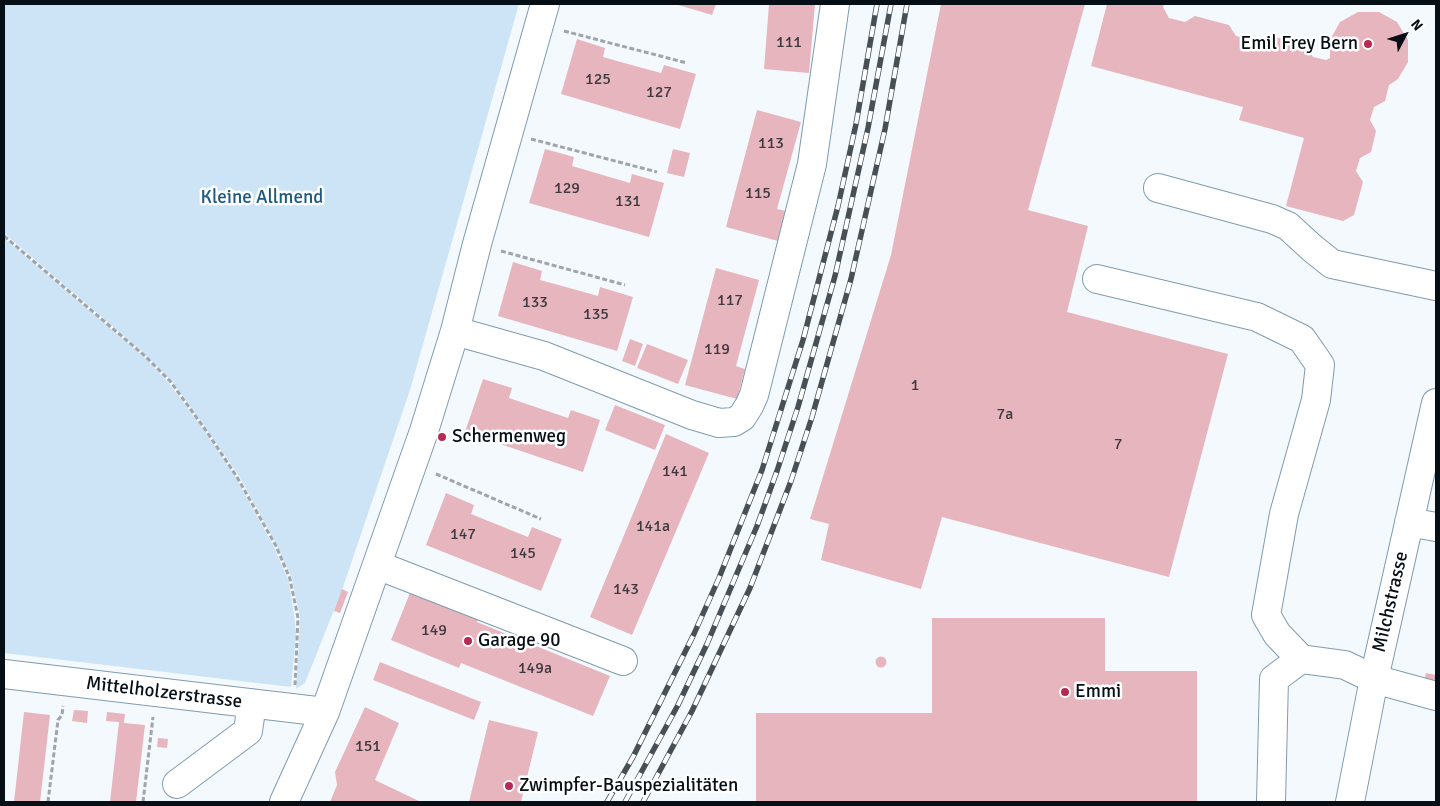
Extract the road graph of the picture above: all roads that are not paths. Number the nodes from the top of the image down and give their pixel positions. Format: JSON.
{"nodes":[{"id":1,"x":835,"y":4,"type":"edge"},
{"id":2,"x":542,"y":14,"type":"edge"},
{"id":3,"x":1158,"y":188,"type":"dead end"},
{"id":4,"x":1097,"y":279,"type":"dead end"},
{"id":5,"x":1436,"y":286,"type":"edge"},
{"id":6,"x":455,"y":331,"type":"junction"},
{"id":7,"x":1436,"y":402,"type":"edge"},
{"id":8,"x":1409,"y":522,"type":"junction"},
{"id":9,"x":1436,"y":527,"type":"edge"},
{"id":10,"x":377,"y":565,"type":"junction"},
{"id":11,"x":1300,"y":659,"type":"junction"},
{"id":12,"x":623,"y":661,"type":"dead end"},
{"id":13,"x":4,"y":674,"type":"edge"},
{"id":14,"x":1374,"y":679,"type":"junction"},
{"id":15,"x":1436,"y":696,"type":"edge"},
{"id":16,"x":252,"y":703,"type":"junction"},
{"id":17,"x":325,"y":712,"type":"junction"},
{"id":18,"x":177,"y":784,"type":"dead end"},
{"id":19,"x":284,"y":802,"type":"edge"},
{"id":20,"x":1271,"y":802,"type":"edge"},
{"id":21,"x":1350,"y":802,"type":"edge"}],
"edges":[{"from":1,"to":6,"type":"street"},
{"from":2,"to":6,"type":"street"},
{"from":3,"to":5,"type":"street"},
{"from":4,"to":11,"type":"street"},
{"from":6,"to":10,"type":"street"},
{"from":7,"to":8,"type":"street","name":"Milchstrasse"},
{"from":8,"to":9,"type":"street"},
{"from":8,"to":14,"type":"street","name":"Milchstrasse"},
{"from":10,"to":12,"type":"street"},
{"from":10,"to":17,"type":"street"},
{"from":11,"to":14,"type":"street"},
{"from":11,"to":20,"type":"street"},
{"from":13,"to":16,"type":"street","name":"Mittelholzerstrasse"},
{"from":14,"to":15,"type":"street"},
{"from":14,"to":21,"type":"street","name":"Milchstrasse"},
{"from":16,"to":17,"type":"street","name":"Mittelholzerstrasse"},
{"from":16,"to":18,"type":"street"},
{"from":17,"to":19,"type":"street"}]}
